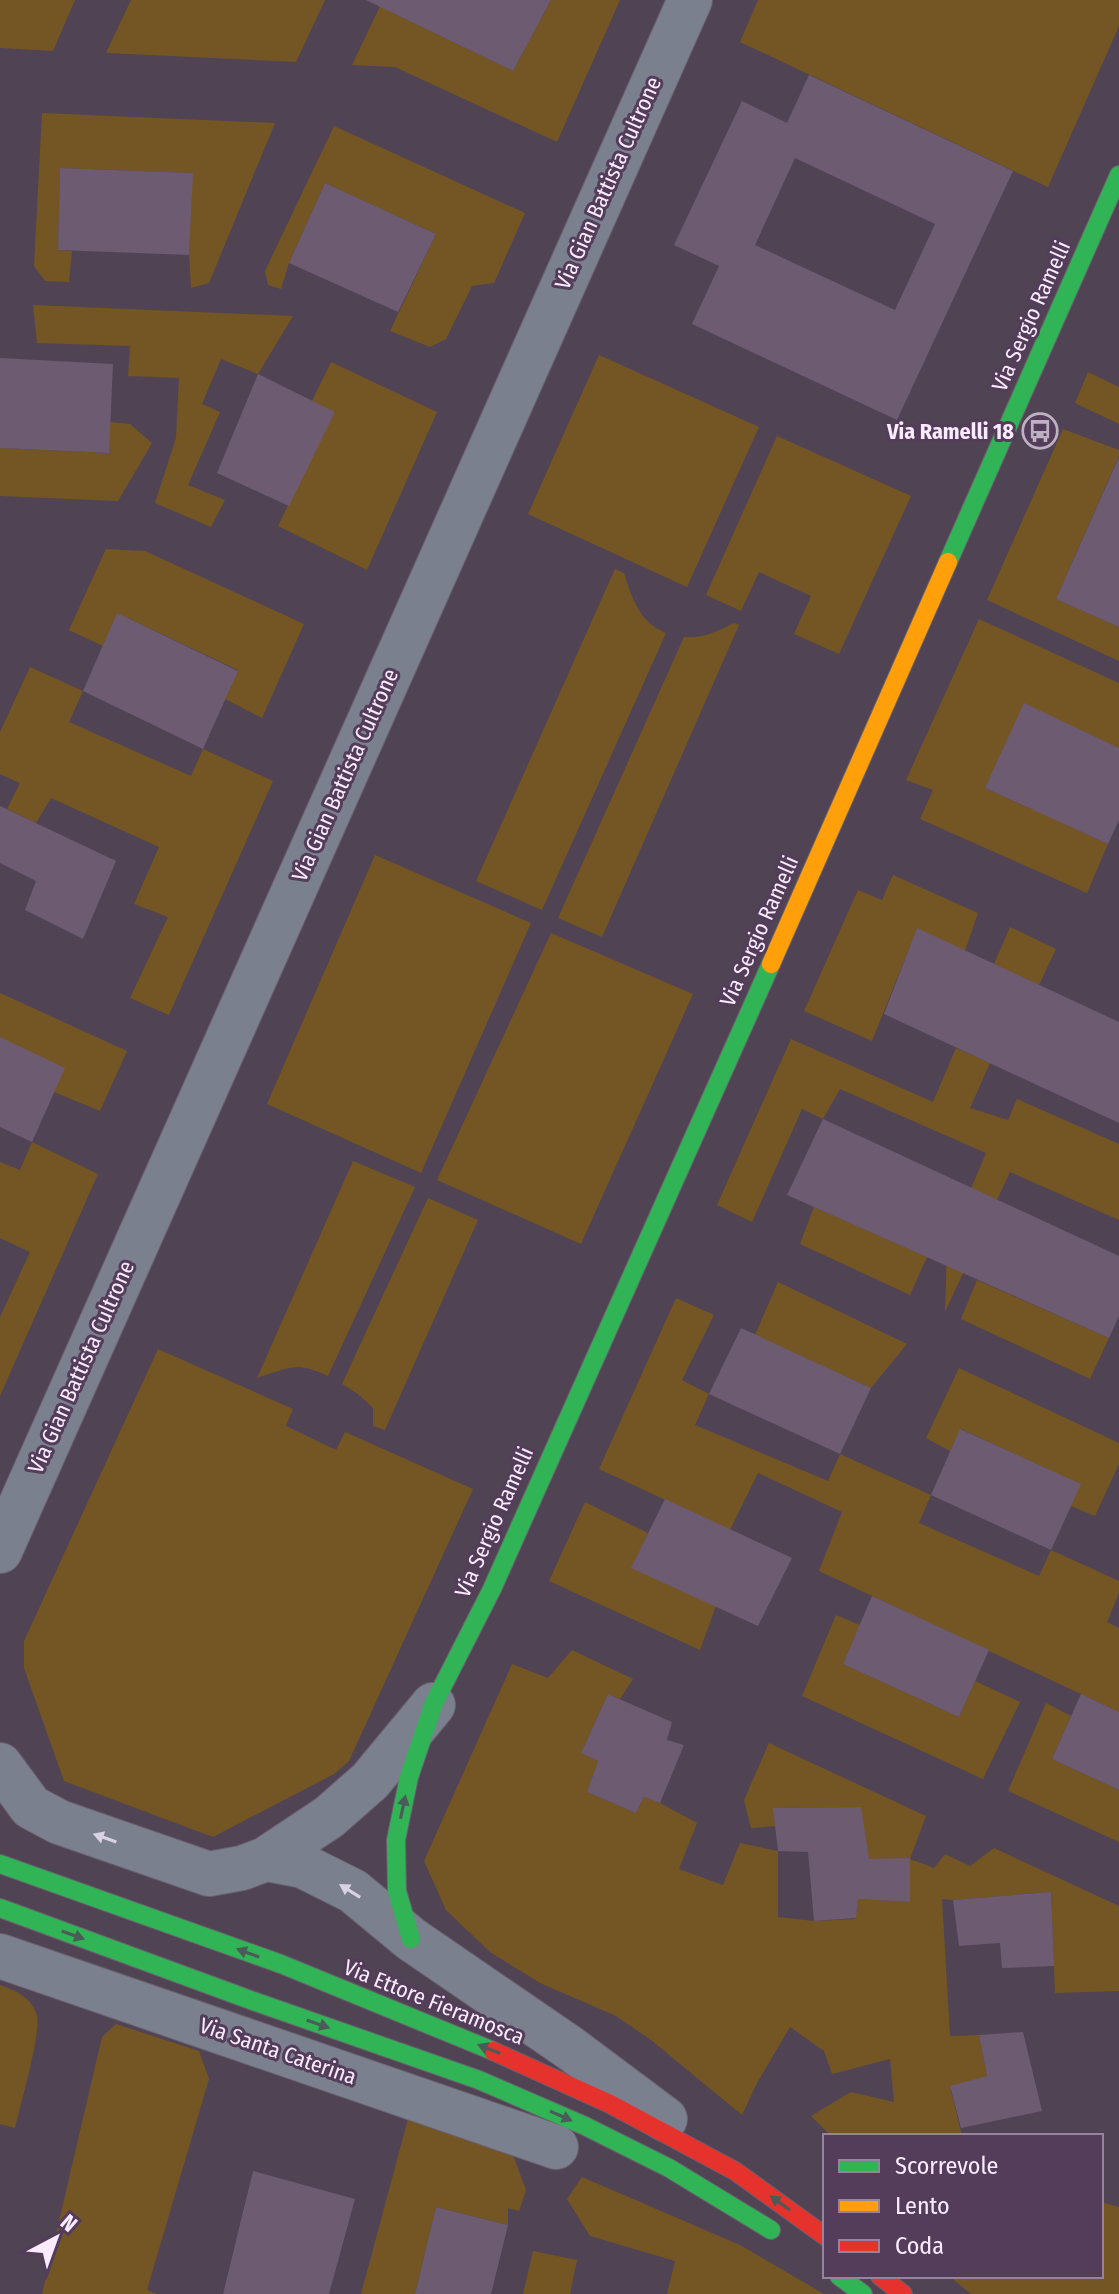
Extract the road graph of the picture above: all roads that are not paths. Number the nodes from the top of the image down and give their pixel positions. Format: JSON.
{"nodes":[{"id":1,"x":690,"y":0,"type":"edge"},
{"id":2,"x":1119,"y":175,"type":"edge"},
{"id":3,"x":0,"y":1551,"type":"edge"},
{"id":4,"x":434,"y":1703,"type":"junction"},
{"id":5,"x":0,"y":1765,"type":"edge"},
{"id":6,"x":266,"y":1859,"type":"junction"},
{"id":7,"x":0,"y":1864,"type":"edge"},
{"id":8,"x":0,"y":1908,"type":"edge"},
{"id":9,"x":411,"y":1939,"type":"junction"},
{"id":10,"x":0,"y":1956,"type":"edge"},
{"id":11,"x":556,"y":2147,"type":"dead end"},
{"id":12,"x":735,"y":2171,"type":"junction"},
{"id":13,"x":823,"y":2235,"type":"edge"},
{"id":14,"x":787,"y":2241,"type":"dead end"},
{"id":15,"x":842,"y":2278,"type":"edge"},
{"id":16,"x":883,"y":2278,"type":"edge"},
{"id":17,"x":863,"y":2294,"type":"edge"},
{"id":18,"x":903,"y":2294,"type":"edge"}],
"edges":[{"from":1,"to":3,"type":"street","name":"Via Gian Battista Cultrone"},
{"from":2,"to":4,"type":"street","name":"Via Sergio Ramelli"},
{"from":4,"to":6,"type":"street"},
{"from":9,"to":4,"type":"street","name":"Via Sergio Ramelli","one_way":true},
{"from":6,"to":5,"type":"street","one_way":true},
{"from":9,"to":6,"type":"street","one_way":true},
{"from":12,"to":7,"type":"street","name":"Via Ettore Fieramosca","one_way":true},
{"from":8,"to":14,"type":"street","one_way":true},
{"from":9,"to":12,"type":"street"},
{"from":10,"to":11,"type":"street","name":"Via Santa Caterina"},
{"from":13,"to":12,"type":"street","name":"Via Ettore Fieramosca","one_way":true},
{"from":15,"to":17,"type":"street"},
{"from":16,"to":18,"type":"street"}]}
